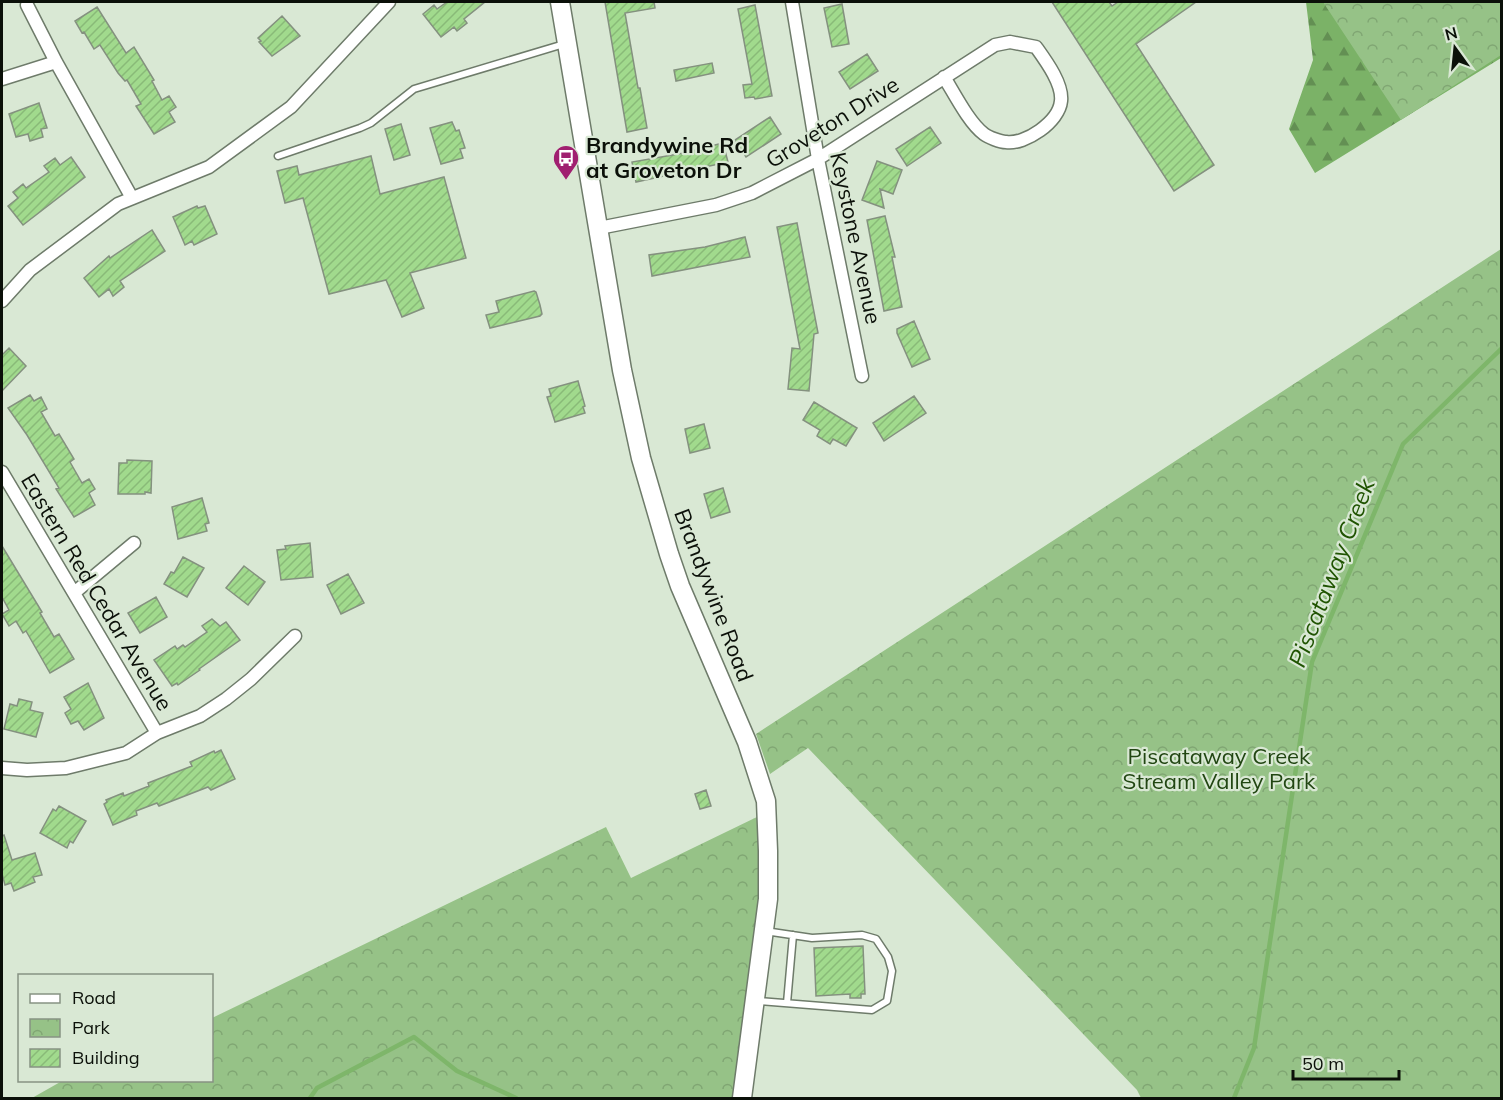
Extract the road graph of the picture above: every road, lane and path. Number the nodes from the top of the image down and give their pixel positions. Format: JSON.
{"nodes":[{"id":1,"x":388,"y":2,"type":"edge"},
{"id":2,"x":560,"y":2,"type":"edge"},
{"id":3,"x":792,"y":2,"type":"edge"},
{"id":4,"x":27,"y":4,"type":"dead end"},
{"id":5,"x":568,"y":42,"type":"junction"},
{"id":6,"x":56,"y":62,"type":"junction"},
{"id":7,"x":944,"y":77,"type":"junction"},
{"id":8,"x":2,"y":79,"type":"edge"},
{"id":9,"x":278,"y":156,"type":"dead end"},
{"id":10,"x":818,"y":159,"type":"junction"},
{"id":11,"x":132,"y":198,"type":"junction"},
{"id":12,"x":599,"y":228,"type":"junction"},
{"id":13,"x":2,"y":301,"type":"edge"},
{"id":14,"x":862,"y":376,"type":"dead end"},
{"id":15,"x":2,"y":472,"type":"edge"},
{"id":16,"x":134,"y":543,"type":"dead end"},
{"id":17,"x":74,"y":593,"type":"junction"},
{"id":18,"x":295,"y":636,"type":"dead end"},
{"id":19,"x":157,"y":733,"type":"junction"},
{"id":20,"x":2,"y":768,"type":"edge"},
{"id":21,"x":763,"y":930,"type":"junction"},
{"id":22,"x":792,"y":935,"type":"junction"},
{"id":23,"x":754,"y":1000,"type":"junction"},
{"id":24,"x":787,"y":1003,"type":"junction"},
{"id":25,"x":742,"y":1098,"type":"edge"}],
"edges":[{"from":1,"to":11,"type":"street"},
{"from":2,"to":5,"type":"main road","name":"Brandywine Road"},
{"from":3,"to":10,"type":"street","name":"Keystone Avenue"},
{"from":4,"to":6,"type":"street"},
{"from":5,"to":9,"type":"lane"},
{"from":5,"to":12,"type":"main road","name":"Brandywine Road"},
{"from":6,"to":8,"type":"street"},
{"from":6,"to":11,"type":"street"},
{"from":7,"to":7,"type":"street","name":"Groveton Drive"},
{"from":7,"to":10,"type":"street","name":"Groveton Drive"},
{"from":10,"to":12,"type":"street","name":"Groveton Drive"},
{"from":10,"to":14,"type":"street","name":"Keystone Avenue"},
{"from":11,"to":13,"type":"street"},
{"from":12,"to":21,"type":"main road","name":"Brandywine Road"},
{"from":15,"to":17,"type":"street","name":"Eastern Red Cedar Avenue"},
{"from":16,"to":17,"type":"street"},
{"from":17,"to":19,"type":"street","name":"Eastern Red Cedar Avenue"},
{"from":18,"to":19,"type":"street"},
{"from":19,"to":20,"type":"street"},
{"from":21,"to":22,"type":"lane"},
{"from":21,"to":23,"type":"main road","name":"Brandywine Road"},
{"from":22,"to":24,"type":"lane"},
{"from":22,"to":24,"type":"lane"},
{"from":23,"to":24,"type":"lane"},
{"from":23,"to":25,"type":"main road","name":"Brandywine Road"}]}
